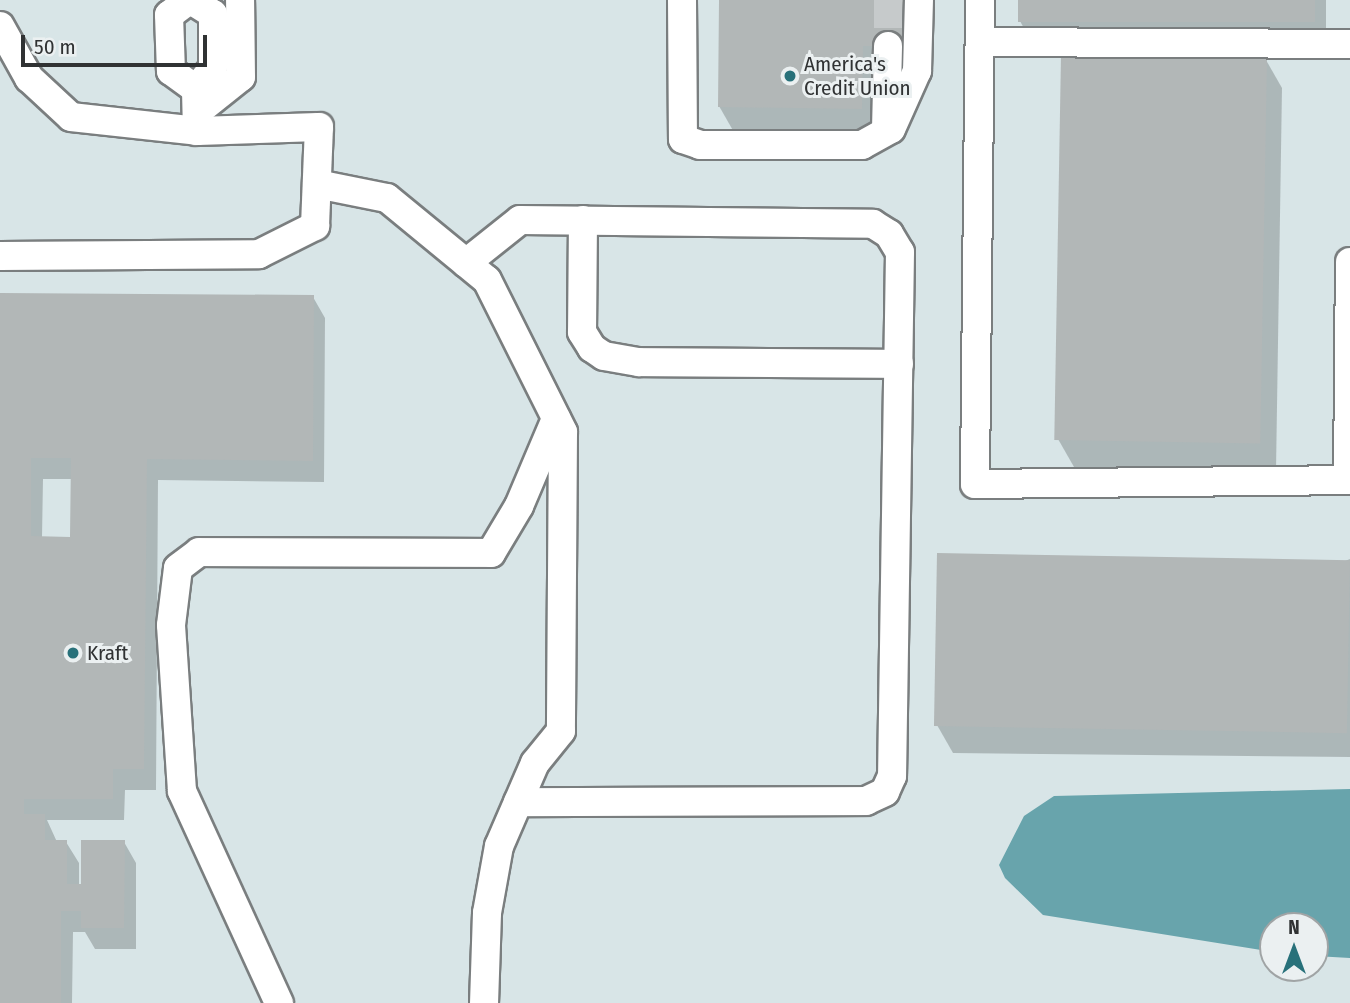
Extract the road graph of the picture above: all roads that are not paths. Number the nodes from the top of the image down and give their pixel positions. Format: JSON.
{"nodes":[{"id":1,"x":190,"y":0,"type":"edge"},
{"id":2,"x":240,"y":0,"type":"edge"},
{"id":3,"x":682,"y":0,"type":"edge"},
{"id":4,"x":919,"y":0,"type":"edge"},
{"id":5,"x":980,"y":0,"type":"edge"},
{"id":6,"x":1,"y":31,"type":"edge"},
{"id":7,"x":980,"y":42,"type":"junction"},
{"id":8,"x":1350,"y":44,"type":"edge"},
{"id":9,"x":888,"y":46,"type":"tunnel mouth"},
{"id":10,"x":197,"y":111,"type":"junction"},
{"id":11,"x":886,"y":131,"type":"junction"},
{"id":12,"x":317,"y":184,"type":"junction"},
{"id":13,"x":583,"y":220,"type":"junction"},
{"id":14,"x":0,"y":256,"type":"edge"},
{"id":15,"x":1350,"y":262,"type":"edge"},
{"id":16,"x":466,"y":263,"type":"junction"},
{"id":17,"x":899,"y":364,"type":"junction"},
{"id":18,"x":556,"y":419,"type":"junction"},
{"id":19,"x":518,"y":802,"type":"junction"},
{"id":20,"x":279,"y":1003,"type":"edge"},
{"id":21,"x":484,"y":1003,"type":"edge"}],
"edges":[{"from":1,"to":10,"type":"lane"},
{"from":1,"to":10,"type":"lane"},
{"from":2,"to":10,"type":"lane"},
{"from":3,"to":11,"type":"lane"},
{"from":4,"to":11,"type":"lane"},
{"from":5,"to":7,"type":"lane"},
{"from":6,"to":10,"type":"lane"},
{"from":7,"to":8,"type":"lane"},
{"from":7,"to":15,"type":"lane"},
{"from":9,"to":11,"type":"lane"},
{"from":10,"to":12,"type":"lane"},
{"from":12,"to":14,"type":"lane"},
{"from":12,"to":16,"type":"lane"},
{"from":13,"to":16,"type":"lane"},
{"from":13,"to":17,"type":"lane"},
{"from":13,"to":17,"type":"lane"},
{"from":16,"to":18,"type":"lane"},
{"from":17,"to":19,"type":"lane"},
{"from":18,"to":19,"type":"lane"},
{"from":18,"to":20,"type":"lane"},
{"from":19,"to":21,"type":"lane"}]}
